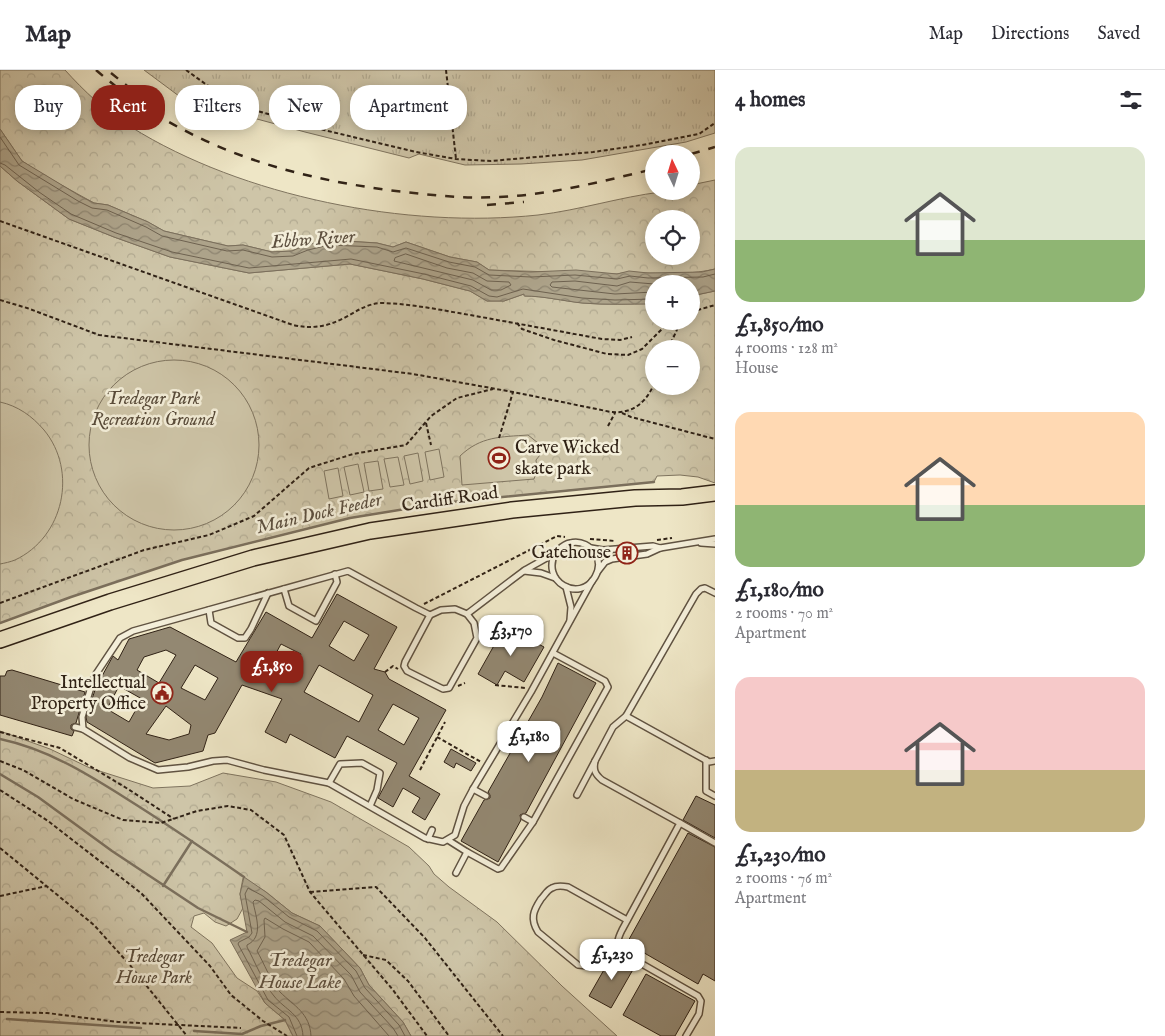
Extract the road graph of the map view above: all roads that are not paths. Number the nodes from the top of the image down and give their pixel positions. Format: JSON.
{"nodes":[{"id":1,"x":715,"y":493,"type":"edge"},
{"id":2,"x":682,"y":497,"type":"junction"},
{"id":3,"x":715,"y":500,"type":"edge"},
{"id":4,"x":715,"y":539,"type":"edge"},
{"id":5,"x":695,"y":543,"type":"junction"},
{"id":6,"x":715,"y":544,"type":"edge"},
{"id":7,"x":591,"y":548,"type":"junction"},
{"id":8,"x":660,"y":548,"type":"junction"},
{"id":9,"x":556,"y":552,"type":"junction"},
{"id":10,"x":524,"y":571,"type":"junction"},
{"id":11,"x":598,"y":571,"type":"junction"},
{"id":12,"x":335,"y":574,"type":"junction"},
{"id":13,"x":555,"y":578,"type":"junction"},
{"id":14,"x":592,"y":581,"type":"junction"},
{"id":15,"x":566,"y":587,"type":"junction"},
{"id":16,"x":284,"y":589,"type":"junction"},
{"id":17,"x":268,"y":593,"type":"junction"},
{"id":18,"x":715,"y":593,"type":"edge"},
{"id":19,"x":208,"y":610,"type":"junction"},
{"id":20,"x":468,"y":614,"type":"junction"},
{"id":21,"x":430,"y":615,"type":"junction"},
{"id":22,"x":570,"y":621,"type":"junction"},
{"id":23,"x":0,"y":640,"type":"edge"},
{"id":24,"x":553,"y":653,"type":"junction"},
{"id":25,"x":626,"y":716,"type":"junction"},
{"id":26,"x":75,"y":727,"type":"dead end"},
{"id":27,"x":83,"y":729,"type":"junction"},
{"id":28,"x":706,"y":760,"type":"junction"},
{"id":29,"x":595,"y":761,"type":"junction"},
{"id":30,"x":715,"y":761,"type":"edge"},
{"id":31,"x":329,"y":783,"type":"junction"},
{"id":32,"x":473,"y":789,"type":"junction"},
{"id":33,"x":577,"y":795,"type":"dead end"},
{"id":34,"x":486,"y":796,"type":"dead end"},
{"id":35,"x":715,"y":796,"type":"edge"},
{"id":36,"x":370,"y":806,"type":"junction"},
{"id":37,"x":524,"y":817,"type":"dead end"},
{"id":38,"x":533,"y":822,"type":"junction"},
{"id":39,"x":680,"y":823,"type":"junction"},
{"id":40,"x":432,"y":830,"type":"dead end"},
{"id":41,"x":428,"y":839,"type":"junction"},
{"id":42,"x":448,"y":840,"type":"junction"},
{"id":43,"x":715,"y":843,"type":"edge"},
{"id":44,"x":468,"y":852,"type":"junction"},
{"id":45,"x":456,"y":873,"type":"dead end"},
{"id":46,"x":627,"y":920,"type":"junction"},
{"id":47,"x":618,"y":946,"type":"junction"},
{"id":48,"x":686,"y":1036,"type":"edge"}],
"edges":[{"from":1,"to":2,"type":"main road","name":"Cardiff Road"},
{"from":2,"to":3,"type":"main road","name":"Cardiff Road"},
{"from":2,"to":23,"type":"main road","name":"Cardiff Road"},
{"from":4,"to":5,"type":"lane"},
{"from":5,"to":6,"type":"lane"},
{"from":5,"to":8,"type":"lane"},
{"from":7,"to":8,"type":"lane"},
{"from":7,"to":9,"type":"lane"},
{"from":7,"to":11,"type":"lane"},
{"from":8,"to":11,"type":"lane"},
{"from":9,"to":10,"type":"lane"},
{"from":9,"to":13,"type":"lane"},
{"from":10,"to":13,"type":"lane"},
{"from":10,"to":20,"type":"lane"},
{"from":11,"to":14,"type":"lane"},
{"from":12,"to":16,"type":"lane"},
{"from":12,"to":16,"type":"lane"},
{"from":12,"to":21,"type":"lane"},
{"from":13,"to":15,"type":"lane"},
{"from":14,"to":15,"type":"lane"},
{"from":14,"to":22,"type":"lane"},
{"from":15,"to":22,"type":"lane"},
{"from":16,"to":17,"type":"lane"},
{"from":17,"to":19,"type":"lane"},
{"from":17,"to":19,"type":"lane"},
{"from":18,"to":25,"type":"lane"},
{"from":19,"to":27,"type":"lane"},
{"from":20,"to":21,"type":"lane"},
{"from":20,"to":21,"type":"lane"},
{"from":22,"to":24,"type":"lane"},
{"from":24,"to":32,"type":"lane"},
{"from":24,"to":38,"type":"lane"},
{"from":25,"to":28,"type":"lane"},
{"from":25,"to":29,"type":"lane"},
{"from":26,"to":27,"type":"lane"},
{"from":27,"to":31,"type":"lane"},
{"from":28,"to":30,"type":"lane"},
{"from":28,"to":35,"type":"lane"},
{"from":29,"to":33,"type":"lane"},
{"from":29,"to":39,"type":"lane"},
{"from":31,"to":36,"type":"lane"},
{"from":31,"to":36,"type":"lane"},
{"from":32,"to":34,"type":"lane"},
{"from":32,"to":42,"type":"lane"},
{"from":36,"to":41,"type":"lane"},
{"from":37,"to":38,"type":"lane"},
{"from":38,"to":44,"type":"lane"},
{"from":39,"to":43,"type":"lane"},
{"from":39,"to":46,"type":"lane"},
{"from":40,"to":41,"type":"lane"},
{"from":41,"to":42,"type":"lane"},
{"from":42,"to":44,"type":"lane"},
{"from":44,"to":45,"type":"lane"},
{"from":46,"to":47,"type":"lane"},
{"from":46,"to":47,"type":"lane"},
{"from":47,"to":48,"type":"lane"}]}
